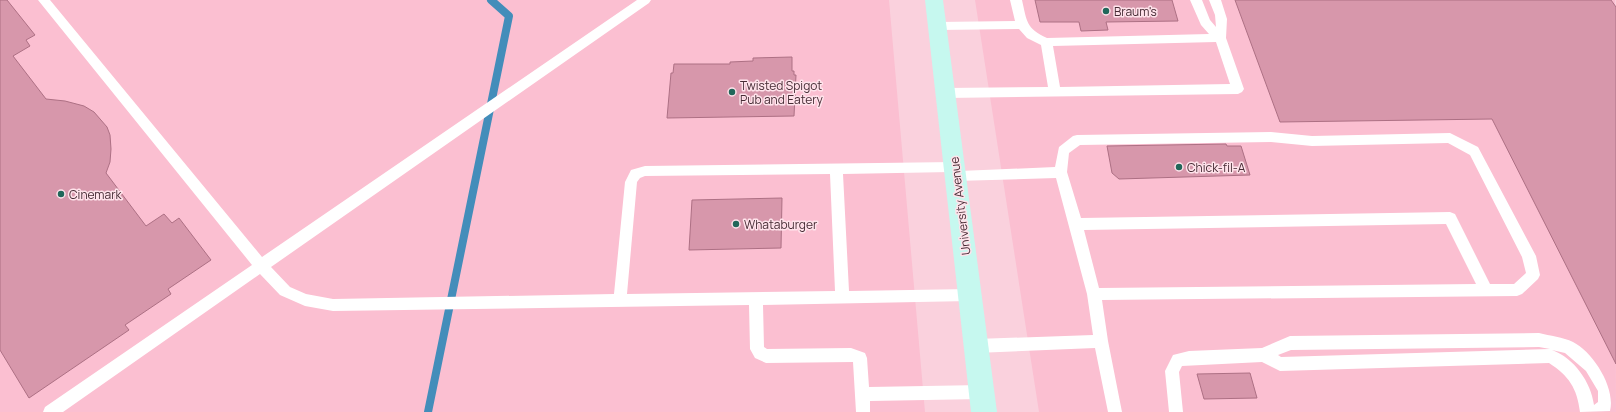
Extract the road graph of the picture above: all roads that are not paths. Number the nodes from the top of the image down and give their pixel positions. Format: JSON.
{"nodes":[{"id":1,"x":44,"y":0,"type":"edge"},
{"id":2,"x":645,"y":0,"type":"edge"},
{"id":3,"x":934,"y":0,"type":"edge"},
{"id":4,"x":1016,"y":0,"type":"edge"},
{"id":5,"x":1196,"y":0,"type":"edge"},
{"id":6,"x":1215,"y":0,"type":"edge"},
{"id":7,"x":1022,"y":25,"type":"junction"},
{"id":8,"x":938,"y":26,"type":"junction"},
{"id":9,"x":1220,"y":38,"type":"junction"},
{"id":10,"x":1046,"y":42,"type":"junction"},
{"id":11,"x":1056,"y":92,"type":"junction"},
{"id":12,"x":946,"y":93,"type":"junction"},
{"id":13,"x":836,"y":168,"type":"junction"},
{"id":14,"x":956,"y":172,"type":"junction"},
{"id":15,"x":1061,"y":172,"type":"junction"},
{"id":16,"x":1076,"y":224,"type":"junction"},
{"id":17,"x":260,"y":266,"type":"junction"},
{"id":18,"x":1486,"y":290,"type":"junction"},
{"id":19,"x":1094,"y":294,"type":"junction"},
{"id":20,"x":970,"y":295,"type":"junction"},
{"id":21,"x":842,"y":297,"type":"junction"},
{"id":22,"x":756,"y":298,"type":"junction"},
{"id":23,"x":620,"y":300,"type":"junction"},
{"id":24,"x":1101,"y":341,"type":"junction"},
{"id":25,"x":976,"y":346,"type":"junction"},
{"id":26,"x":1263,"y":355,"type":"junction"},
{"id":27,"x":863,"y":394,"type":"junction"},
{"id":28,"x":983,"y":402,"type":"edge"},
{"id":29,"x":50,"y":412,"type":"edge"},
{"id":30,"x":864,"y":412,"type":"edge"},
{"id":31,"x":1115,"y":412,"type":"edge"},
{"id":32,"x":1176,"y":412,"type":"edge"},
{"id":33,"x":1587,"y":412,"type":"edge"},
{"id":34,"x":1596,"y":412,"type":"edge"}],
"edges":[{"from":1,"to":17,"type":"lane"},
{"from":2,"to":17,"type":"lane"},
{"from":3,"to":8,"type":"main road","name":"University Avenue"},
{"from":4,"to":7,"type":"lane"},
{"from":5,"to":9,"type":"lane"},
{"from":6,"to":9,"type":"lane"},
{"from":7,"to":8,"type":"lane"},
{"from":7,"to":10,"type":"lane"},
{"from":8,"to":12,"type":"main road","name":"University Avenue"},
{"from":9,"to":10,"type":"lane"},
{"from":9,"to":11,"type":"lane"},
{"from":10,"to":11,"type":"lane"},
{"from":11,"to":12,"type":"lane"},
{"from":12,"to":14,"type":"main road","name":"University Avenue"},
{"from":13,"to":14,"type":"lane"},
{"from":13,"to":21,"type":"lane"},
{"from":13,"to":23,"type":"lane"},
{"from":14,"to":15,"type":"lane"},
{"from":14,"to":20,"type":"main road","name":"University Avenue"},
{"from":15,"to":16,"type":"lane"},
{"from":15,"to":18,"type":"lane"},
{"from":16,"to":18,"type":"lane"},
{"from":16,"to":19,"type":"lane"},
{"from":17,"to":23,"type":"lane"},
{"from":17,"to":29,"type":"lane"},
{"from":18,"to":19,"type":"lane"},
{"from":19,"to":24,"type":"lane"},
{"from":20,"to":21,"type":"lane"},
{"from":20,"to":25,"type":"main road","name":"University Avenue"},
{"from":21,"to":22,"type":"lane"},
{"from":22,"to":23,"type":"lane"},
{"from":22,"to":27,"type":"lane"},
{"from":24,"to":25,"type":"lane"},
{"from":24,"to":31,"type":"lane"},
{"from":25,"to":28,"type":"main road","name":"University Avenue"},
{"from":26,"to":32,"type":"lane"},
{"from":26,"to":33,"type":"lane"},
{"from":26,"to":34,"type":"lane"},
{"from":27,"to":28,"type":"lane"},
{"from":27,"to":30,"type":"lane"}]}
